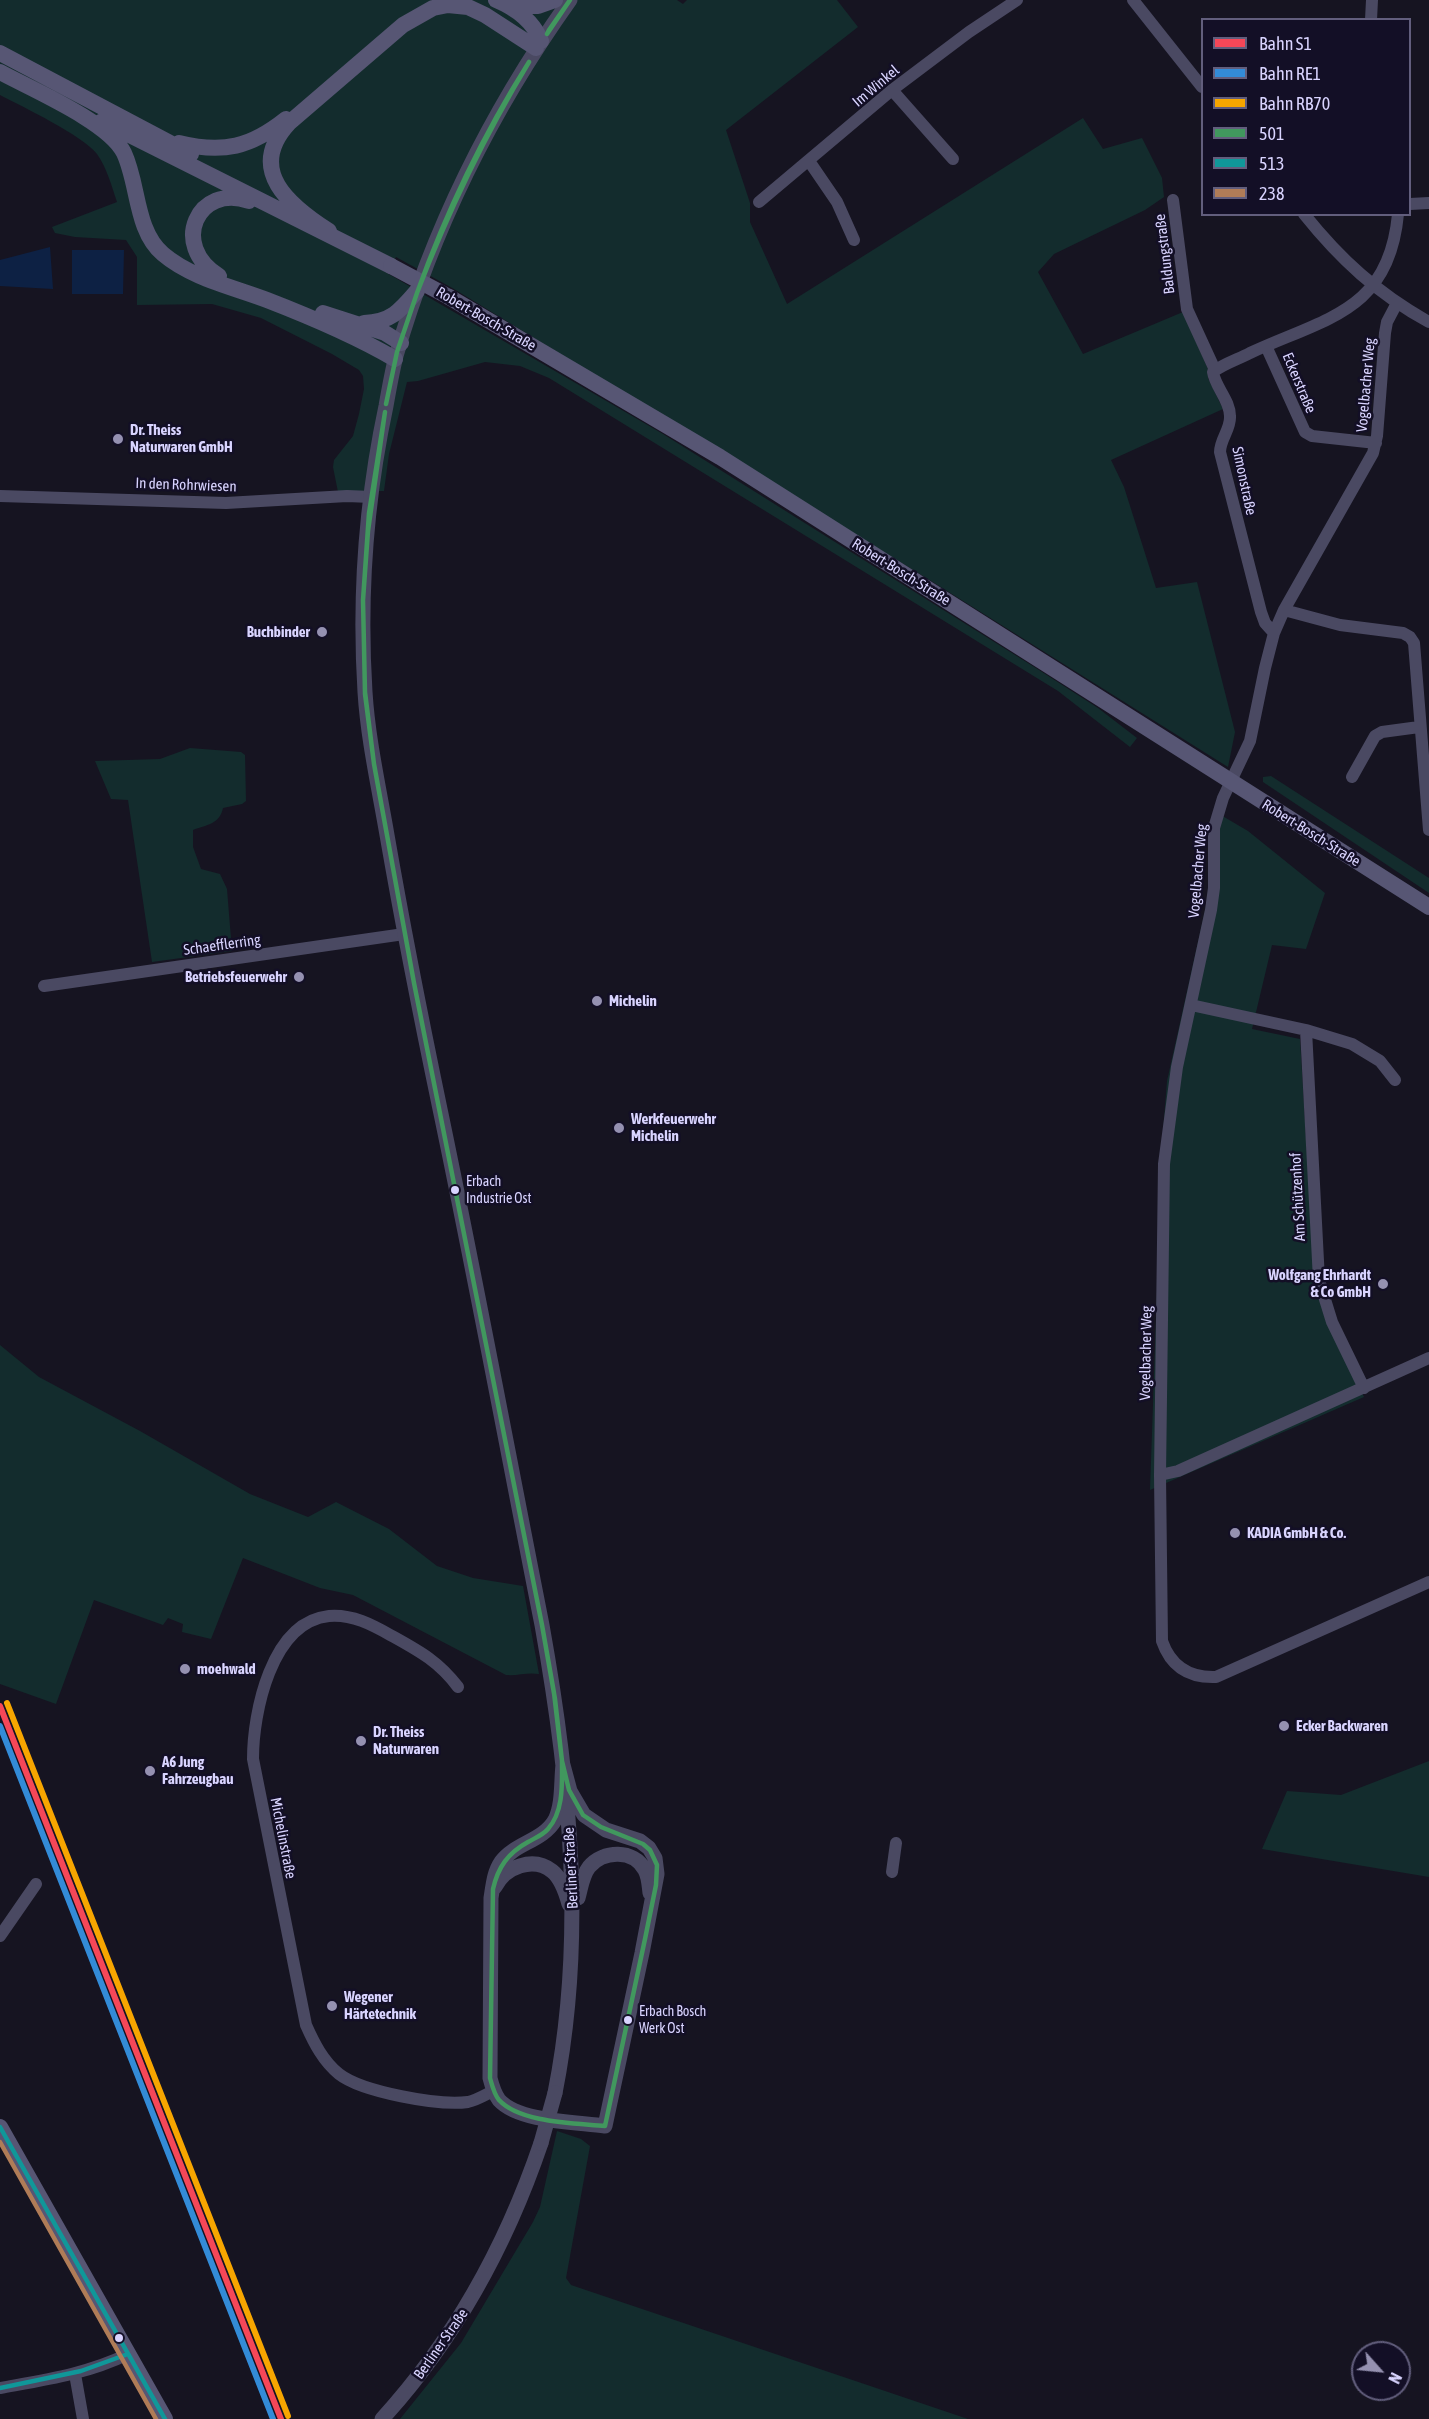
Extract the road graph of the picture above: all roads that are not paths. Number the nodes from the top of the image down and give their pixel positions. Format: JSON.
{"nodes":[{"id":1,"x":430,"y":0,"type":"edge"},
{"id":2,"x":555,"y":0,"type":"edge"},
{"id":3,"x":570,"y":0,"type":"edge"},
{"id":4,"x":1017,"y":0,"type":"edge"},
{"id":5,"x":1133,"y":0,"type":"edge"},
{"id":6,"x":1372,"y":0,"type":"edge"},
{"id":7,"x":501,"y":2,"type":"edge"},
{"id":8,"x":1371,"y":18,"type":"edge"},
{"id":9,"x":538,"y":45,"type":"junction"},
{"id":10,"x":0,"y":53,"type":"edge"},
{"id":11,"x":0,"y":71,"type":"edge"},
{"id":12,"x":1201,"y":85,"type":"edge"},
{"id":13,"x":892,"y":90,"type":"junction"},
{"id":14,"x":288,"y":121,"type":"junction"},
{"id":15,"x":151,"y":131,"type":"junction"},
{"id":16,"x":953,"y":159,"type":"dead end"},
{"id":17,"x":809,"y":161,"type":"junction"},
{"id":18,"x":1173,"y":200,"type":"dead end"},
{"id":19,"x":759,"y":202,"type":"dead end"},
{"id":20,"x":1429,"y":203,"type":"edge"},
{"id":21,"x":1411,"y":204,"type":"edge"},
{"id":22,"x":284,"y":214,"type":"junction"},
{"id":23,"x":1306,"y":216,"type":"edge"},
{"id":24,"x":1398,"y":216,"type":"edge"},
{"id":25,"x":329,"y":231,"type":"junction"},
{"id":26,"x":854,"y":240,"type":"dead end"},
{"id":27,"x":364,"y":252,"type":"junction"},
{"id":28,"x":1372,"y":286,"type":"junction"},
{"id":29,"x":417,"y":291,"type":"junction"},
{"id":30,"x":1397,"y":303,"type":"junction"},
{"id":31,"x":1429,"y":322,"type":"edge"},
{"id":32,"x":359,"y":324,"type":"junction"},
{"id":33,"x":1266,"y":346,"type":"junction"},
{"id":34,"x":398,"y":351,"type":"junction"},
{"id":35,"x":1215,"y":370,"type":"junction"},
{"id":36,"x":1376,"y":443,"type":"junction"},
{"id":37,"x":0,"y":496,"type":"edge"},
{"id":38,"x":371,"y":497,"type":"junction"},
{"id":39,"x":1284,"y":610,"type":"junction"},
{"id":40,"x":1274,"y":633,"type":"junction"},
{"id":41,"x":1423,"y":680,"type":"edge"},
{"id":42,"x":1419,"y":727,"type":"junction"},
{"id":43,"x":1352,"y":777,"type":"dead end"},
{"id":44,"x":1231,"y":783,"type":"junction"},
{"id":45,"x":1429,"y":830,"type":"edge"},
{"id":46,"x":1429,"y":907,"type":"edge"},
{"id":47,"x":404,"y":934,"type":"junction"},
{"id":48,"x":44,"y":986,"type":"dead end"},
{"id":49,"x":1191,"y":1005,"type":"junction"},
{"id":50,"x":1306,"y":1030,"type":"junction"},
{"id":51,"x":1395,"y":1080,"type":"dead end"},
{"id":52,"x":1429,"y":1358,"type":"edge"},
{"id":53,"x":1364,"y":1388,"type":"junction"},
{"id":54,"x":1160,"y":1475,"type":"junction"},
{"id":55,"x":1429,"y":1582,"type":"edge"},
{"id":56,"x":458,"y":1688,"type":"dead end"},
{"id":57,"x":563,"y":1765,"type":"junction"},
{"id":58,"x":896,"y":1843,"type":"dead end"},
{"id":59,"x":892,"y":1872,"type":"dead end"},
{"id":60,"x":36,"y":1884,"type":"dead end"},
{"id":61,"x":491,"y":1898,"type":"junction"},
{"id":62,"x":651,"y":1905,"type":"junction"},
{"id":63,"x":573,"y":1934,"type":"junction"},
{"id":64,"x":0,"y":1936,"type":"edge"},
{"id":65,"x":493,"y":2091,"type":"junction"},
{"id":66,"x":0,"y":2127,"type":"edge"},
{"id":67,"x":128,"y":2354,"type":"junction"},
{"id":68,"x":75,"y":2374,"type":"junction"},
{"id":69,"x":0,"y":2388,"type":"edge"},
{"id":70,"x":83,"y":2419,"type":"edge"},
{"id":71,"x":165,"y":2419,"type":"edge"},
{"id":72,"x":382,"y":2419,"type":"edge"}],
"edges":[{"from":1,"to":14,"type":"main road"},
{"from":2,"to":7,"type":"main road"},
{"from":3,"to":9,"type":"street","name":"Berliner Straße"},
{"from":4,"to":13,"type":"street","name":"Im Winkel"},
{"from":5,"to":12,"type":"street"},
{"from":6,"to":8,"type":"street"},
{"from":7,"to":9,"type":"main road"},
{"from":9,"to":14,"type":"main road"},
{"from":9,"to":29,"type":"street","name":"Berliner Straße"},
{"from":10,"to":15,"type":"main road","name":"Robert-Bosch-Straße"},
{"from":11,"to":22,"type":"main road","name":"Robert-Bosch-Straße"},
{"from":11,"to":34,"type":"main road"},
{"from":13,"to":16,"type":"street"},
{"from":13,"to":17,"type":"street","name":"Im Winkel"},
{"from":14,"to":15,"type":"main road"},
{"from":14,"to":25,"type":"main road"},
{"from":15,"to":25,"type":"main road","name":"Robert-Bosch-Straße"},
{"from":17,"to":19,"type":"street","name":"Im Winkel"},
{"from":17,"to":26,"type":"street"},
{"from":18,"to":35,"type":"street","name":"Baldungstraße"},
{"from":20,"to":21,"type":"street"},
{"from":22,"to":27,"type":"main road","name":"Robert-Bosch-Straße"},
{"from":22,"to":32,"type":"main road"},
{"from":23,"to":28,"type":"street"},
{"from":24,"to":28,"type":"street"},
{"from":25,"to":27,"type":"main road","name":"Robert-Bosch-Straße"},
{"from":27,"to":44,"type":"main road","name":"Robert-Bosch-Straße","bridge":true},
{"from":28,"to":30,"type":"street"},
{"from":28,"to":33,"type":"street"},
{"from":29,"to":32,"type":"main road"},
{"from":29,"to":34,"type":"street","name":"Berliner Straße"},
{"from":30,"to":31,"type":"street"},
{"from":30,"to":36,"type":"street","name":"Vogelbacher Weg"},
{"from":32,"to":34,"type":"main road"},
{"from":33,"to":35,"type":"street"},
{"from":33,"to":36,"type":"street","name":"Eckerstraße"},
{"from":34,"to":38,"type":"street","name":"Berliner Straße"},
{"from":35,"to":40,"type":"street","name":"Simonstraße"},
{"from":36,"to":39,"type":"street","name":"Vogelbacher Weg"},
{"from":37,"to":38,"type":"street","name":"In den Rohrwiesen"},
{"from":38,"to":47,"type":"street","name":"Berliner Straße"},
{"from":39,"to":40,"type":"street","name":"Vogelbacher Weg"},
{"from":39,"to":41,"type":"street"},
{"from":40,"to":44,"type":"street","name":"Vogelbacher Weg"},
{"from":41,"to":42,"type":"street"},
{"from":42,"to":43,"type":"street"},
{"from":42,"to":45,"type":"street"},
{"from":44,"to":46,"type":"main road","name":"Robert-Bosch-Straße"},
{"from":44,"to":49,"type":"street","name":"Vogelbacher Weg"},
{"from":47,"to":48,"type":"street","name":"Schaefflerring"},
{"from":47,"to":57,"type":"street","name":"Berliner Straße"},
{"from":49,"to":50,"type":"street"},
{"from":49,"to":54,"type":"street","name":"Vogelbacher Weg"},
{"from":50,"to":51,"type":"street"},
{"from":50,"to":53,"type":"street","name":"Am Schützenhof"},
{"from":52,"to":53,"type":"street"},
{"from":53,"to":54,"type":"street"},
{"from":54,"to":55,"type":"street","name":"Vogelbacher Weg"},
{"from":56,"to":65,"type":"street","name":"Michelinstraße"},
{"from":57,"to":61,"type":"street"},
{"from":57,"to":62,"type":"street"},
{"from":57,"to":63,"type":"street","name":"Berliner Straße"},
{"from":58,"to":59,"type":"street"},
{"from":60,"to":64,"type":"street"},
{"from":61,"to":63,"type":"street"},
{"from":61,"to":65,"type":"street"},
{"from":62,"to":63,"type":"street"},
{"from":62,"to":65,"type":"street"},
{"from":63,"to":72,"type":"street","name":"Berliner Straße","bridge":true},
{"from":66,"to":67,"type":"main road"},
{"from":67,"to":68,"type":"street"},
{"from":67,"to":71,"type":"main road"},
{"from":68,"to":69,"type":"street"},
{"from":68,"to":70,"type":"street"}]}
